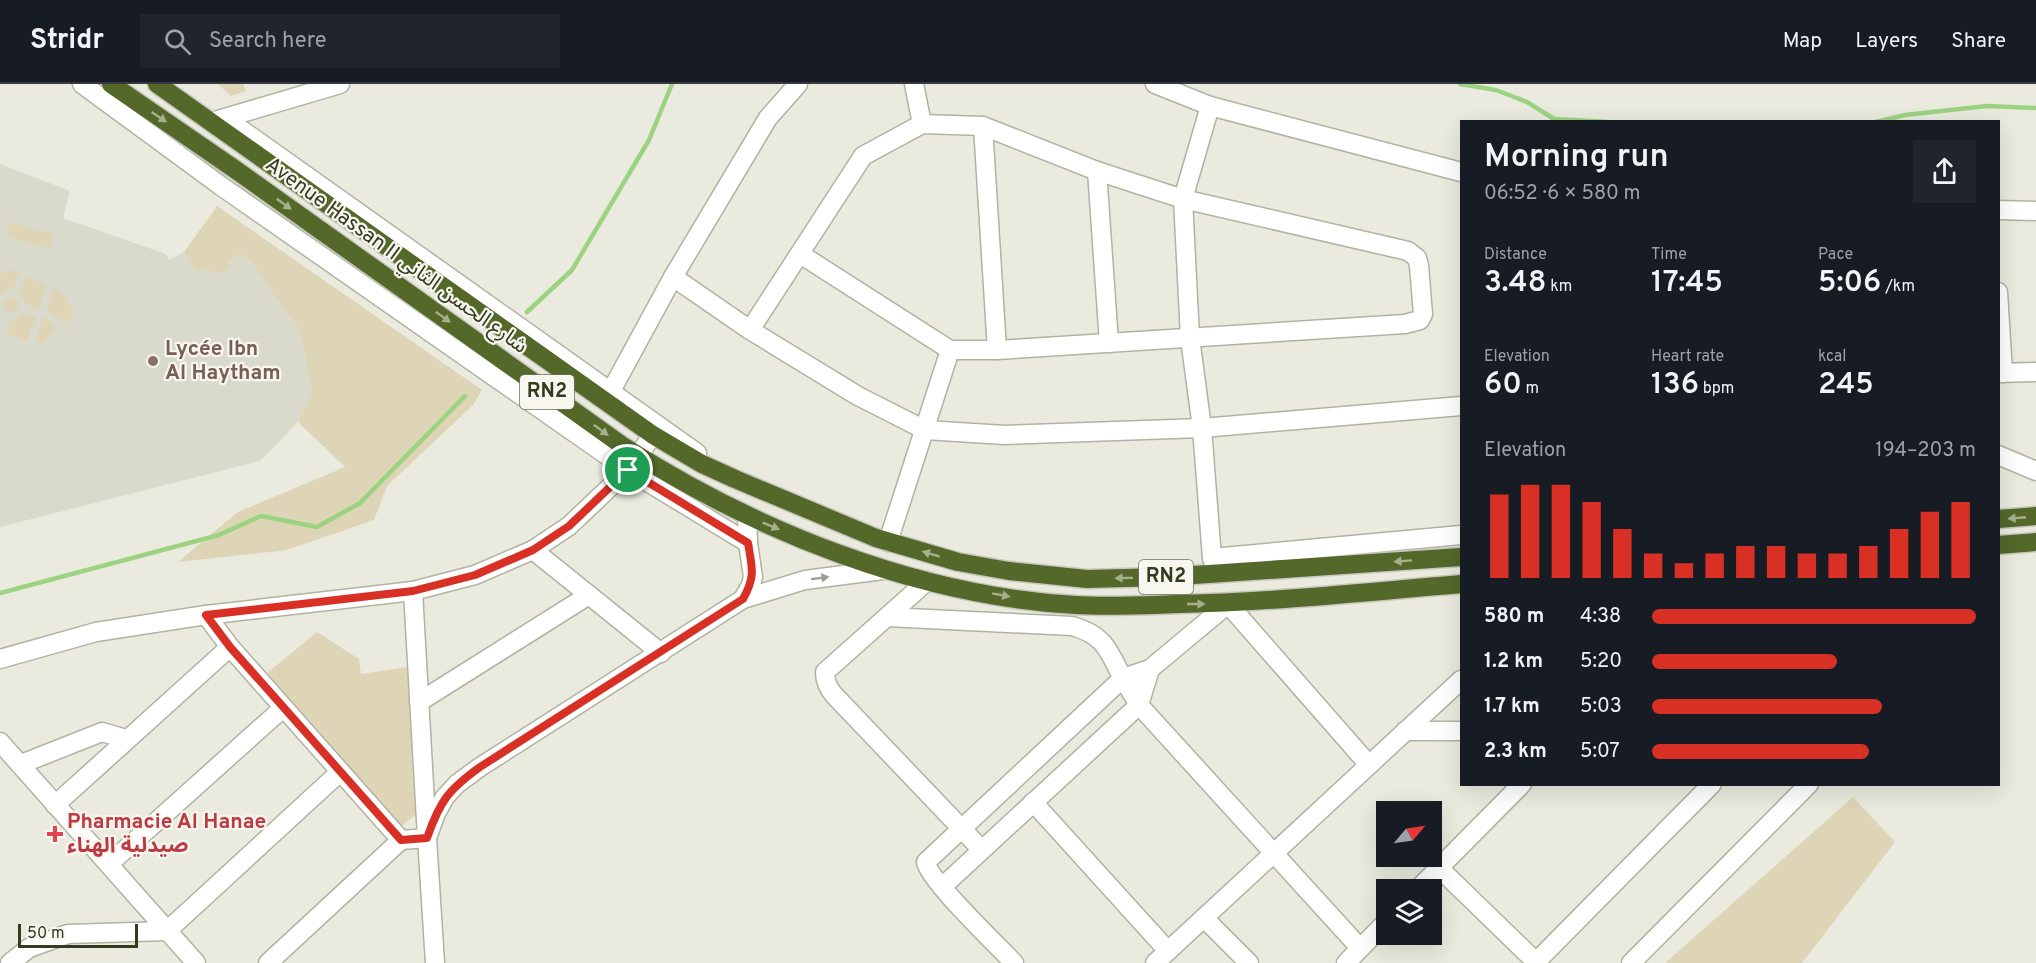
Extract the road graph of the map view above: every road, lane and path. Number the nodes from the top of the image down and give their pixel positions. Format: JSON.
{"nodes":[{"id":1,"x":82,"y":84,"type":"edge"},
{"id":2,"x":111,"y":84,"type":"edge"},
{"id":3,"x":157,"y":84,"type":"edge"},
{"id":4,"x":340,"y":84,"type":"edge"},
{"id":5,"x":798,"y":84,"type":"edge"},
{"id":6,"x":914,"y":84,"type":"edge"},
{"id":7,"x":1155,"y":84,"type":"edge"},
{"id":8,"x":1210,"y":106,"type":"junction"},
{"id":9,"x":217,"y":120,"type":"junction"},
{"id":10,"x":922,"y":124,"type":"junction"},
{"id":11,"x":983,"y":126,"type":"junction"},
{"id":12,"x":1097,"y":171,"type":"junction"},
{"id":13,"x":1460,"y":172,"type":"edge"},
{"id":14,"x":1183,"y":199,"type":"junction"},
{"id":15,"x":2000,"y":210,"type":"edge"},
{"id":16,"x":2036,"y":211,"type":"edge"},
{"id":17,"x":801,"y":254,"type":"junction"},
{"id":18,"x":673,"y":277,"type":"junction"},
{"id":19,"x":750,"y":330,"type":"junction"},
{"id":20,"x":1191,"y":338,"type":"junction"},
{"id":21,"x":1109,"y":343,"type":"junction"},
{"id":22,"x":2000,"y":346,"type":"edge"},
{"id":23,"x":950,"y":350,"type":"junction"},
{"id":24,"x":997,"y":350,"type":"junction"},
{"id":25,"x":2036,"y":372,"type":"edge"},
{"id":26,"x":2001,"y":373,"type":"edge"},
{"id":27,"x":611,"y":391,"type":"junction"},
{"id":28,"x":1460,"y":406,"type":"edge"},
{"id":29,"x":1202,"y":428,"type":"junction"},
{"id":30,"x":925,"y":430,"type":"junction"},
{"id":31,"x":656,"y":431,"type":"junction"},
{"id":32,"x":2000,"y":456,"type":"edge"},
{"id":33,"x":633,"y":463,"type":"junction"},
{"id":34,"x":2036,"y":471,"type":"edge"},
{"id":35,"x":765,"y":492,"type":"junction"},
{"id":36,"x":747,"y":516,"type":"junction"},
{"id":37,"x":2036,"y":516,"type":"edge"},
{"id":38,"x":2000,"y":519,"type":"edge"},
{"id":39,"x":1460,"y":535,"type":"edge"},
{"id":40,"x":882,"y":540,"type":"junction"},
{"id":41,"x":2036,"y":542,"type":"edge"},
{"id":42,"x":748,"y":543,"type":"junction"},
{"id":43,"x":2000,"y":545,"type":"edge"},
{"id":44,"x":533,"y":550,"type":"junction"},
{"id":45,"x":1460,"y":557,"type":"edge"},
{"id":46,"x":1215,"y":566,"type":"junction"},
{"id":47,"x":883,"y":570,"type":"junction"},
{"id":48,"x":927,"y":580,"type":"junction"},
{"id":49,"x":1460,"y":584,"type":"edge"},
{"id":50,"x":413,"y":591,"type":"junction"},
{"id":51,"x":589,"y":595,"type":"junction"},
{"id":52,"x":743,"y":599,"type":"junction"},
{"id":53,"x":1228,"y":604,"type":"junction"},
{"id":54,"x":206,"y":615,"type":"junction"},
{"id":55,"x":887,"y":616,"type":"junction"},
{"id":56,"x":230,"y":647,"type":"junction"},
{"id":57,"x":661,"y":653,"type":"junction"},
{"id":58,"x":0,"y":659,"type":"edge"},
{"id":59,"x":1150,"y":669,"type":"junction"},
{"id":60,"x":1123,"y":678,"type":"junction"},
{"id":61,"x":1460,"y":681,"type":"edge"},
{"id":62,"x":419,"y":702,"type":"junction"},
{"id":63,"x":1139,"y":705,"type":"junction"},
{"id":64,"x":283,"y":708,"type":"junction"},
{"id":65,"x":1406,"y":731,"type":"junction"},
{"id":66,"x":1460,"y":731,"type":"edge"},
{"id":67,"x":126,"y":740,"type":"junction"},
{"id":68,"x":0,"y":742,"type":"edge"},
{"id":69,"x":21,"y":764,"type":"junction"},
{"id":70,"x":1369,"y":765,"type":"junction"},
{"id":71,"x":340,"y":772,"type":"junction"},
{"id":72,"x":1520,"y":786,"type":"edge"},
{"id":73,"x":1710,"y":786,"type":"edge"},
{"id":74,"x":1807,"y":786,"type":"edge"},
{"id":75,"x":1033,"y":802,"type":"junction"},
{"id":76,"x":55,"y":805,"type":"junction"},
{"id":77,"x":960,"y":828,"type":"junction"},
{"id":78,"x":427,"y":838,"type":"junction"},
{"id":79,"x":401,"y":840,"type":"junction"},
{"id":80,"x":981,"y":849,"type":"junction"},
{"id":81,"x":1274,"y":853,"type":"junction"},
{"id":82,"x":109,"y":864,"type":"junction"},
{"id":83,"x":1438,"y":868,"type":"junction"},
{"id":84,"x":1428,"y":879,"type":"edge"},
{"id":85,"x":942,"y":887,"type":"junction"},
{"id":86,"x":1204,"y":918,"type":"junction"},
{"id":87,"x":167,"y":931,"type":"junction"},
{"id":88,"x":1376,"y":932,"type":"edge"},
{"id":89,"x":1360,"y":948,"type":"junction"},
{"id":90,"x":1161,"y":957,"type":"edge"},
{"id":91,"x":10,"y":963,"type":"edge"},
{"id":92,"x":196,"y":963,"type":"edge"},
{"id":93,"x":267,"y":963,"type":"edge"},
{"id":94,"x":435,"y":963,"type":"edge"},
{"id":95,"x":1014,"y":963,"type":"edge"},
{"id":96,"x":1249,"y":963,"type":"edge"},
{"id":97,"x":1346,"y":963,"type":"edge"},
{"id":98,"x":1536,"y":963,"type":"edge"},
{"id":99,"x":1631,"y":963,"type":"edge"}],
"edges":[{"from":1,"to":33,"type":"street"},
{"from":2,"to":33,"type":"highway","name":"Avenue Hassan II شارع الحسن الثاني","number":"RN2","one_way":true},
{"from":3,"to":9,"type":"highway","name":"Avenue Hassan II شارع الحسن الثاني","number":"RN2"},
{"from":4,"to":9,"type":"street"},
{"from":5,"to":18,"type":"street"},
{"from":6,"to":10,"type":"street"},
{"from":7,"to":8,"type":"street"},
{"from":8,"to":13,"type":"street"},
{"from":8,"to":14,"type":"street"},
{"from":9,"to":27,"type":"street"},
{"from":9,"to":31,"type":"highway","name":"Avenue Hassan II شارع الحسن الثاني","number":"RN2"},
{"from":10,"to":11,"type":"street"},
{"from":10,"to":17,"type":"street"},
{"from":11,"to":12,"type":"street"},
{"from":11,"to":24,"type":"street"},
{"from":12,"to":14,"type":"street"},
{"from":12,"to":21,"type":"street"},
{"from":14,"to":20,"type":"street"},
{"from":14,"to":20,"type":"street"},
{"from":15,"to":16,"type":"street"},
{"from":17,"to":19,"type":"street"},
{"from":17,"to":23,"type":"street"},
{"from":18,"to":19,"type":"street"},
{"from":18,"to":27,"type":"street"},
{"from":19,"to":30,"type":"street"},
{"from":20,"to":21,"type":"street"},
{"from":20,"to":29,"type":"street"},
{"from":21,"to":24,"type":"street"},
{"from":22,"to":26,"type":"street"},
{"from":23,"to":24,"type":"street"},
{"from":23,"to":30,"type":"street"},
{"from":25,"to":26,"type":"street"},
{"from":27,"to":31,"type":"street"},
{"from":28,"to":29,"type":"street"},
{"from":29,"to":30,"type":"street"},
{"from":29,"to":46,"type":"street"},
{"from":30,"to":40,"type":"street"},
{"from":31,"to":33,"type":"street"},
{"from":31,"to":35,"type":"highway","name":"Avenue Hassan II شارع الحسن الثاني","number":"RN2"},
{"from":32,"to":34,"type":"street"},
{"from":33,"to":36,"type":"highway","name":"Avenue Hassan II شارع الحسن الثاني","number":"RN2"},
{"from":33,"to":42,"type":"street"},
{"from":33,"to":44,"type":"street"},
{"from":35,"to":36,"type":"highway"},
{"from":35,"to":40,"type":"highway","name":"Avenue Hassan II شارع الحسن الثاني","number":"RN2"},
{"from":36,"to":42,"type":"street"},
{"from":36,"to":47,"type":"highway","name":"Avenue Hassan II شارع الحسن الثاني","number":"RN2","one_way":true},
{"from":37,"to":38,"type":"highway","one_way":true},
{"from":39,"to":46,"type":"street"},
{"from":46,"to":40,"type":"highway","number":"RN2","one_way":true},
{"from":40,"to":47,"type":"highway"},
{"from":41,"to":43,"type":"highway"},
{"from":42,"to":52,"type":"street"},
{"from":44,"to":50,"type":"street"},
{"from":44,"to":51,"type":"street"},
{"from":45,"to":46,"type":"highway","number":"RN2","one_way":true},
{"from":47,"to":48,"type":"highway","number":"RN2"},
{"from":52,"to":47,"type":"street","one_way":true},
{"from":48,"to":53,"type":"highway","number":"RN2","one_way":true},
{"from":48,"to":55,"type":"street"},
{"from":49,"to":53,"type":"highway","number":"RN2"},
{"from":50,"to":54,"type":"street"},
{"from":50,"to":62,"type":"street"},
{"from":51,"to":57,"type":"street"},
{"from":51,"to":62,"type":"street"},
{"from":52,"to":57,"type":"street"},
{"from":53,"to":59,"type":"street"},
{"from":53,"to":70,"type":"street"},
{"from":54,"to":56,"type":"street"},
{"from":54,"to":58,"type":"street"},
{"from":55,"to":60,"type":"street"},
{"from":55,"to":77,"type":"street"},
{"from":56,"to":64,"type":"street"},
{"from":56,"to":67,"type":"street"},
{"from":57,"to":78,"type":"street"},
{"from":59,"to":60,"type":"street"},
{"from":59,"to":63,"type":"street"},
{"from":60,"to":63,"type":"street"},
{"from":60,"to":77,"type":"street"},
{"from":61,"to":65,"type":"street"},
{"from":62,"to":78,"type":"street"},
{"from":63,"to":75,"type":"street"},
{"from":63,"to":81,"type":"street"},
{"from":64,"to":71,"type":"street"},
{"from":64,"to":82,"type":"street"},
{"from":65,"to":66,"type":"street"},
{"from":65,"to":70,"type":"street"},
{"from":67,"to":69,"type":"street"},
{"from":67,"to":76,"type":"street"},
{"from":68,"to":69,"type":"street"},
{"from":69,"to":76,"type":"street"},
{"from":70,"to":81,"type":"street"},
{"from":71,"to":79,"type":"street"},
{"from":71,"to":87,"type":"street"},
{"from":72,"to":83,"type":"street"},
{"from":73,"to":98,"type":"street"},
{"from":74,"to":99,"type":"street"},
{"from":75,"to":80,"type":"street"},
{"from":75,"to":90,"type":"street"},
{"from":76,"to":82,"type":"street"},
{"from":77,"to":80,"type":"street"},
{"from":77,"to":85,"type":"street"},
{"from":78,"to":79,"type":"street"},
{"from":78,"to":94,"type":"street"},
{"from":79,"to":93,"type":"street"},
{"from":80,"to":85,"type":"street"},
{"from":81,"to":86,"type":"street"},
{"from":81,"to":89,"type":"street"},
{"from":82,"to":87,"type":"street"},
{"from":83,"to":84,"type":"street"},
{"from":83,"to":98,"type":"street"},
{"from":85,"to":95,"type":"street"},
{"from":86,"to":90,"type":"street"},
{"from":86,"to":96,"type":"street"},
{"from":87,"to":91,"type":"street"},
{"from":87,"to":92,"type":"street"},
{"from":88,"to":89,"type":"street"},
{"from":89,"to":97,"type":"street"}]}
